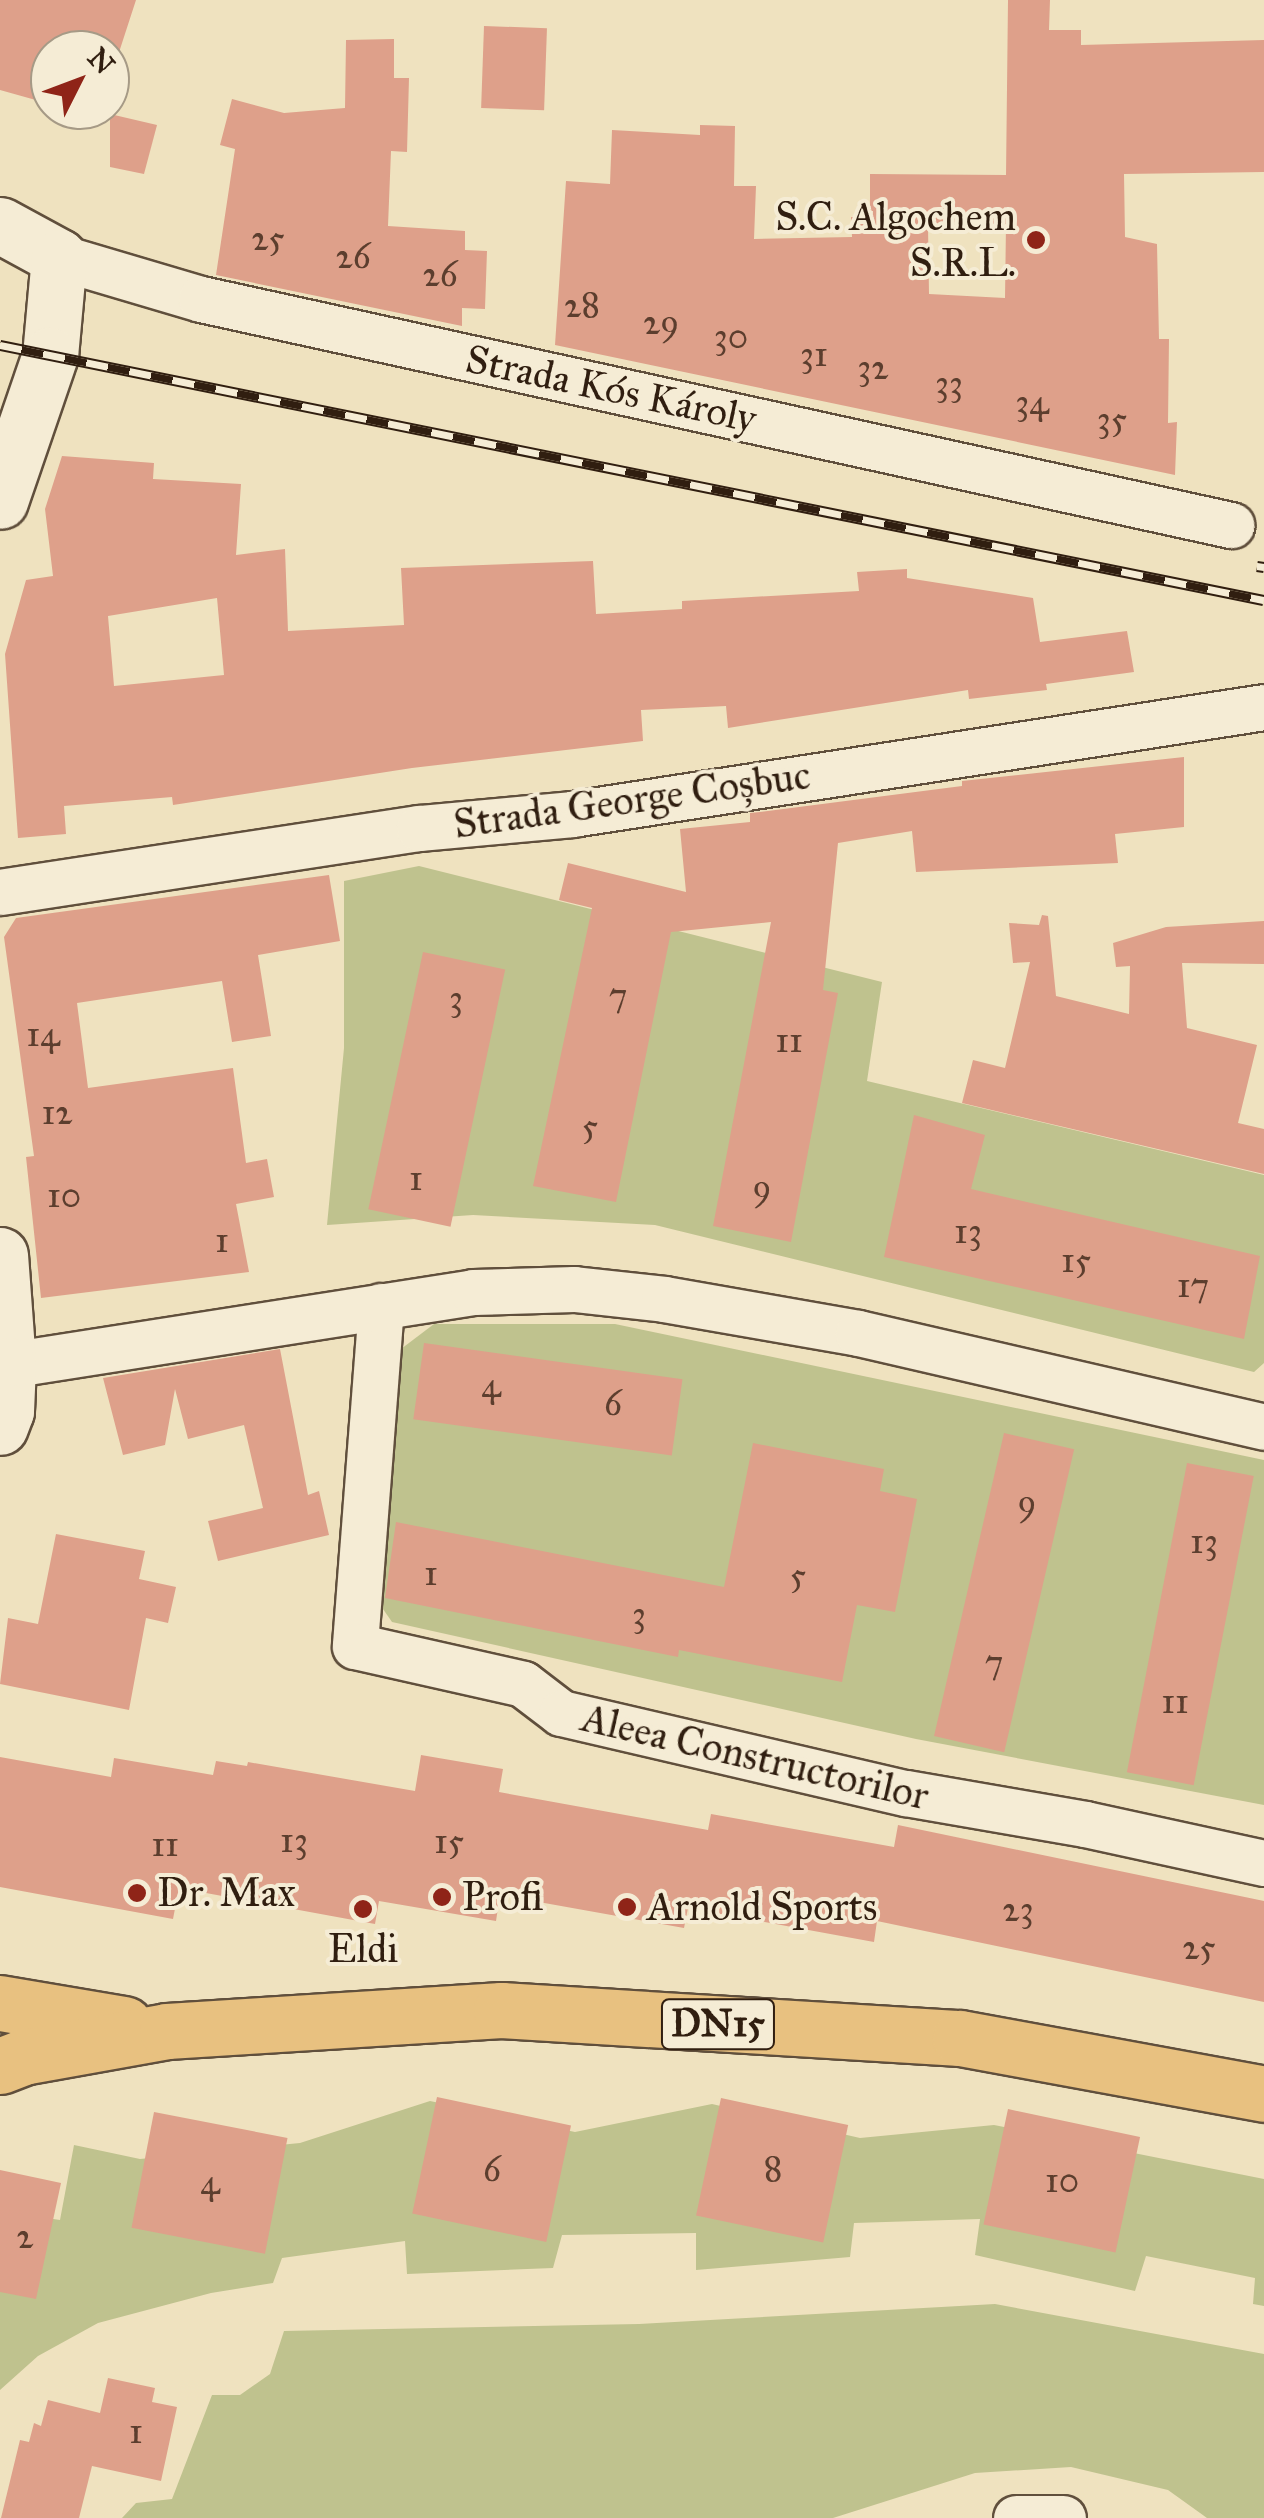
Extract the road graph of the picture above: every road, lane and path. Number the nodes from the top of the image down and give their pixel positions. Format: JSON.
{"nodes":[{"id":1,"x":0,"y":226,"type":"edge"},
{"id":2,"x":59,"y":257,"type":"junction"},
{"id":3,"x":0,"y":501,"type":"edge"},
{"id":4,"x":1231,"y":525,"type":"dead end"},
{"id":5,"x":1264,"y":706,"type":"edge"},
{"id":6,"x":0,"y":892,"type":"edge"},
{"id":7,"x":0,"y":1255,"type":"edge"},
{"id":8,"x":381,"y":1306,"type":"junction"},
{"id":9,"x":8,"y":1365,"type":"junction"},
{"id":10,"x":0,"y":1427,"type":"edge"},
{"id":11,"x":1264,"y":1427,"type":"edge"},
{"id":12,"x":1264,"y":1863,"type":"edge"},
{"id":13,"x":0,"y":2003,"type":"edge"},
{"id":14,"x":167,"y":2031,"type":"junction"},
{"id":15,"x":0,"y":2066,"type":"edge"},
{"id":16,"x":1264,"y":2094,"type":"edge"},
{"id":17,"x":1016,"y":2518,"type":"edge"},
{"id":18,"x":1063,"y":2518,"type":"edge"}],
"edges":[{"from":1,"to":2,"type":"street","name":"Strada Kós Károly"},
{"from":2,"to":3,"type":"street"},
{"from":2,"to":4,"type":"street","name":"Strada Kós Károly"},
{"from":5,"to":6,"type":"street","name":"Strada George Coșbuc"},
{"from":7,"to":9,"type":"street"},
{"from":8,"to":9,"type":"street"},
{"from":8,"to":11,"type":"street"},
{"from":8,"to":12,"type":"street","name":"Aleea Constructorilor"},
{"from":9,"to":10,"type":"street"},
{"from":13,"to":14,"type":"main road","number":"DN15"},
{"from":14,"to":15,"type":"main road","number":"DN15"},
{"from":14,"to":16,"type":"main road","number":"DN15"},
{"from":17,"to":18,"type":"street"}]}
